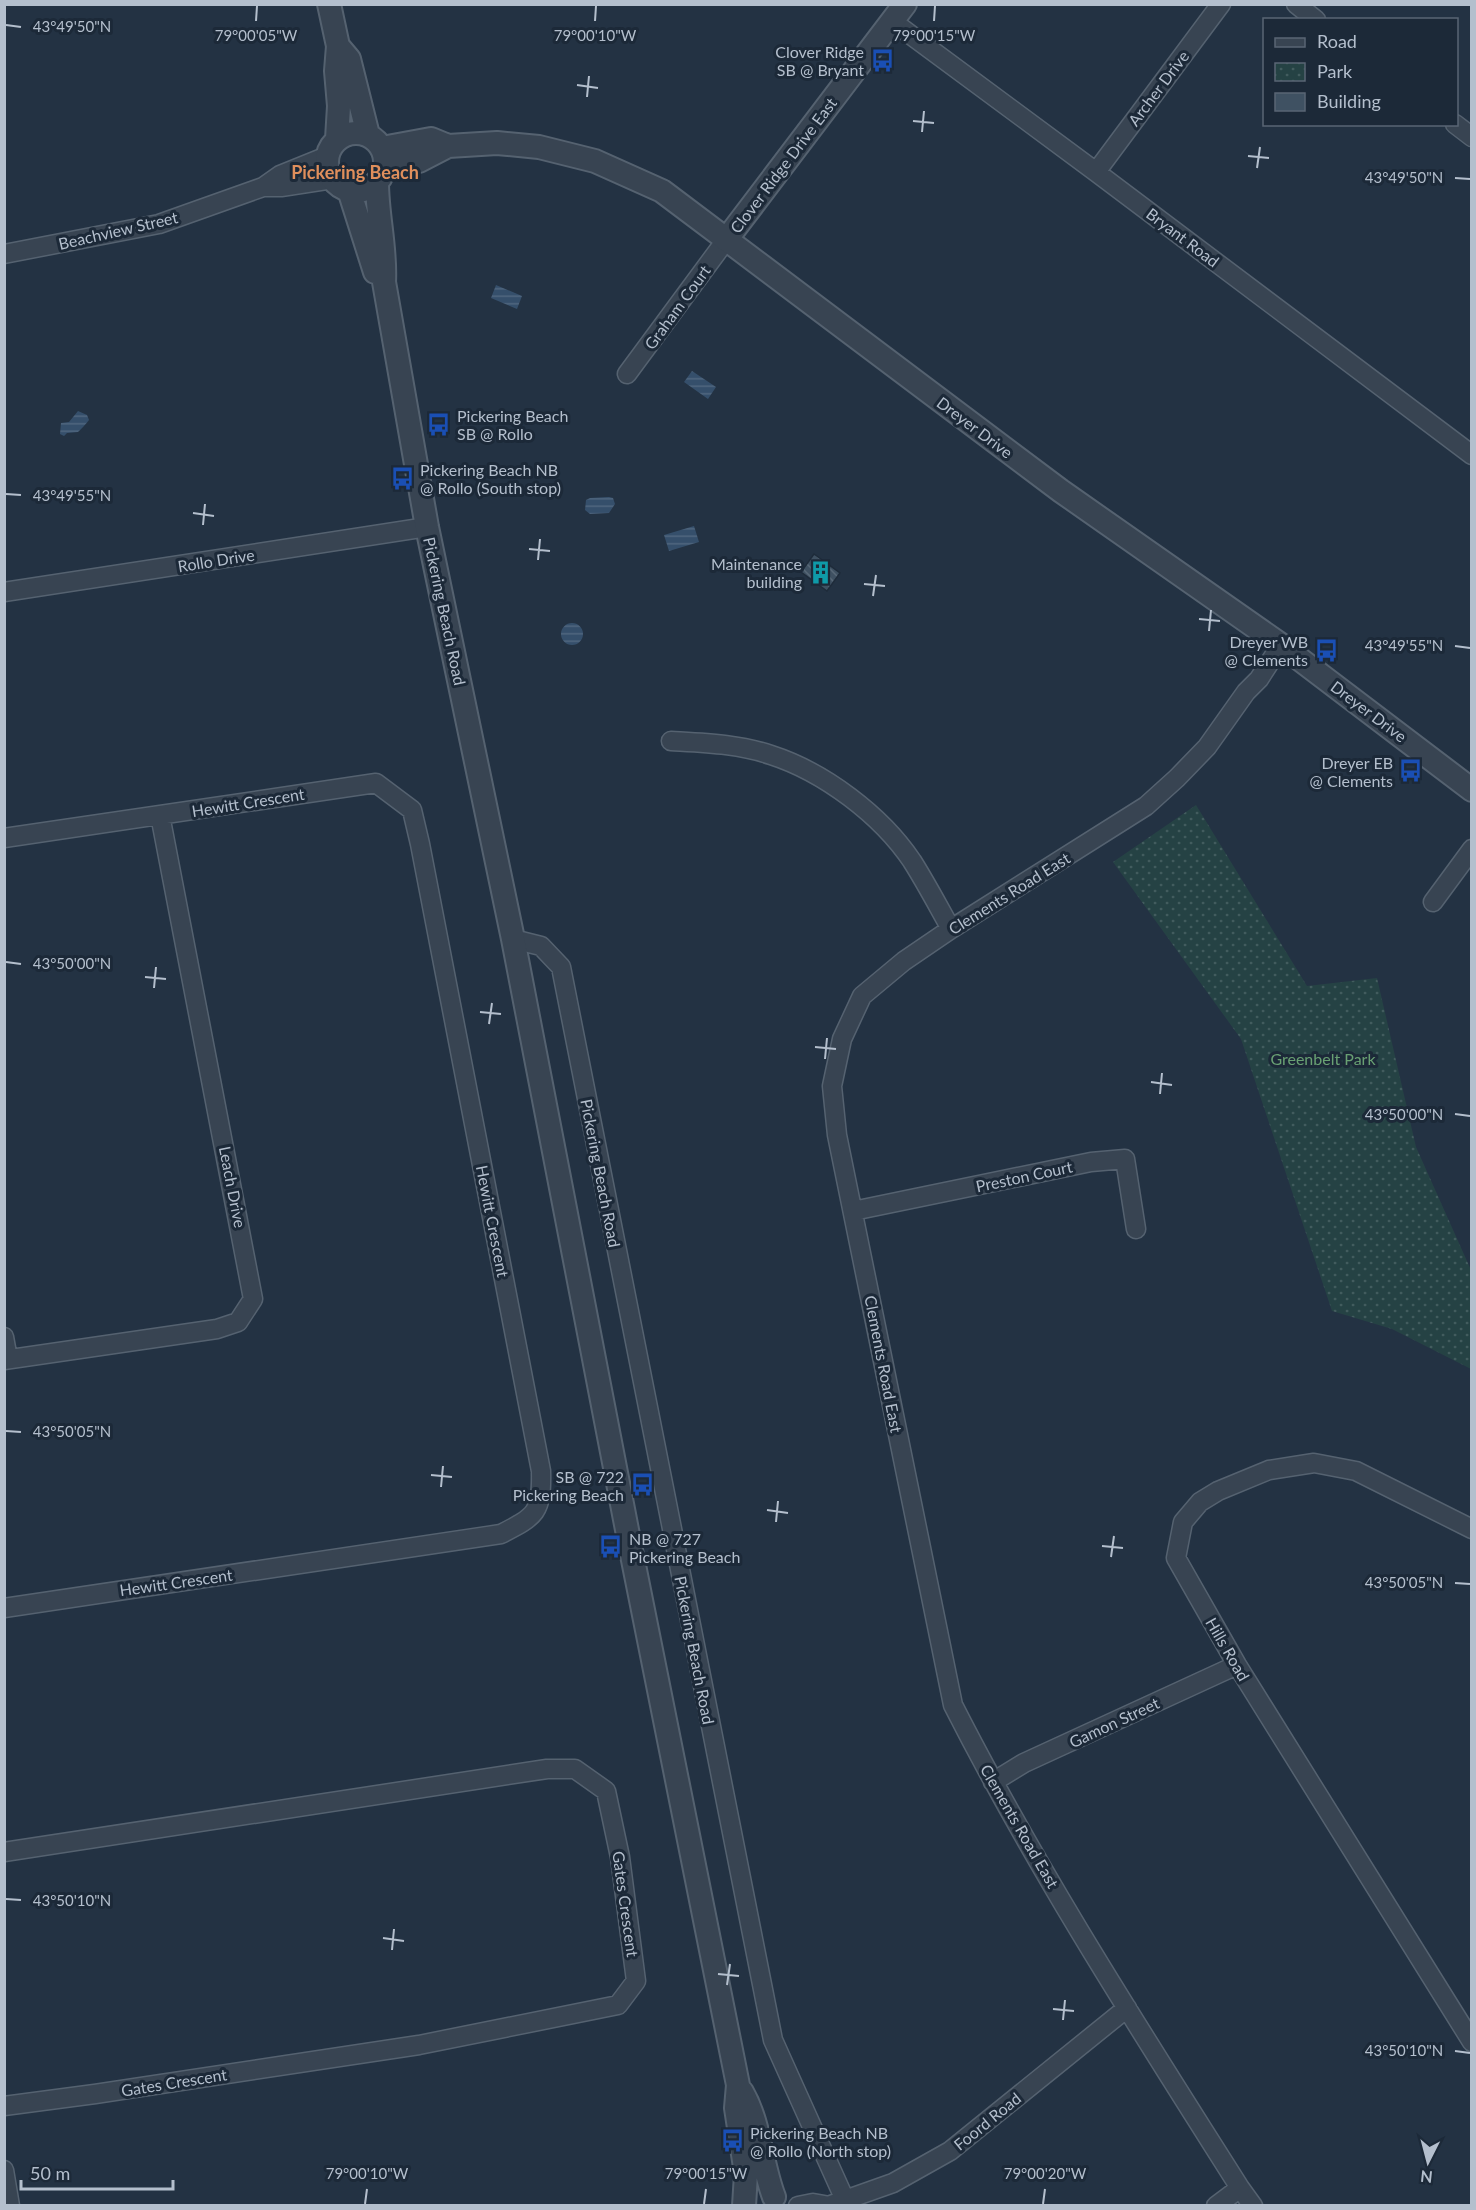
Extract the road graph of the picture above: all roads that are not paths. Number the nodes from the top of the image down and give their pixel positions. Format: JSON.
{"nodes":[{"id":1,"x":330,"y":4,"type":"edge"},
{"id":2,"x":1221,"y":4,"type":"edge"},
{"id":3,"x":1296,"y":4,"type":"edge"},
{"id":4,"x":898,"y":13,"type":"edge"},
{"id":5,"x":1314,"y":18,"type":"edge"},
{"id":6,"x":338,"y":46,"type":"junction"},
{"id":7,"x":1458,"y":126,"type":"edge"},
{"id":8,"x":1472,"y":137,"type":"edge"},
{"id":9,"x":332,"y":148,"type":"junction"},
{"id":10,"x":378,"y":158,"type":"junction"},
{"id":11,"x":1096,"y":172,"type":"junction"},
{"id":12,"x":341,"y":185,"type":"junction"},
{"id":13,"x":263,"y":186,"type":"junction"},
{"id":14,"x":726,"y":240,"type":"junction"},
{"id":15,"x":4,"y":254,"type":"edge"},
{"id":16,"x":384,"y":282,"type":"junction"},
{"id":17,"x":627,"y":375,"type":"dead end"},
{"id":18,"x":1472,"y":455,"type":"edge"},
{"id":19,"x":427,"y":527,"type":"junction"},
{"id":20,"x":4,"y":592,"type":"edge"},
{"id":21,"x":1281,"y":645,"type":"junction"},
{"id":22,"x":671,"y":741,"type":"dead end"},
{"id":23,"x":1472,"y":790,"type":"edge"},
{"id":24,"x":160,"y":815,"type":"junction"},
{"id":25,"x":4,"y":838,"type":"edge"},
{"id":26,"x":1472,"y":849,"type":"edge"},
{"id":27,"x":1433,"y":902,"type":"dead end"},
{"id":28,"x":951,"y":928,"type":"junction"},
{"id":29,"x":513,"y":939,"type":"junction"},
{"id":30,"x":854,"y":1211,"type":"junction"},
{"id":31,"x":1136,"y":1229,"type":"dead end"},
{"id":32,"x":4,"y":1337,"type":"edge"},
{"id":33,"x":6,"y":1360,"type":"edge"},
{"id":34,"x":1472,"y":1529,"type":"edge"},
{"id":35,"x":4,"y":1608,"type":"edge"},
{"id":36,"x":1237,"y":1665,"type":"junction"},
{"id":37,"x":993,"y":1782,"type":"junction"},
{"id":38,"x":4,"y":1852,"type":"edge"},
{"id":39,"x":1127,"y":2008,"type":"junction"},
{"id":40,"x":1472,"y":2042,"type":"edge"},
{"id":41,"x":738,"y":2085,"type":"junction"},
{"id":42,"x":4,"y":2106,"type":"edge"},
{"id":43,"x":4,"y":2170,"type":"edge"},
{"id":44,"x":1240,"y":2188,"type":"junction"},
{"id":45,"x":781,"y":2201,"type":"edge"},
{"id":46,"x":835,"y":2204,"type":"edge"},
{"id":47,"x":10,"y":2205,"type":"edge"},
{"id":48,"x":744,"y":2205,"type":"edge"},
{"id":49,"x":798,"y":2205,"type":"edge"},
{"id":50,"x":1216,"y":2205,"type":"edge"},
{"id":51,"x":1253,"y":2205,"type":"edge"}],
"edges":[{"from":1,"to":6,"type":"street","name":"Pickering Beach Road"},
{"from":2,"to":11,"type":"street","name":"Archer Drive"},
{"from":3,"to":5,"type":"street"},
{"from":4,"to":11,"type":"street","name":"Bryant Road"},
{"from":4,"to":14,"type":"street","name":"Clover Ridge Drive East"},
{"from":6,"to":9,"type":"street","name":"Pickering Beach Road"},
{"from":6,"to":10,"type":"street","name":"Pickering Beach Road"},
{"from":7,"to":8,"type":"street"},
{"from":9,"to":10,"type":"street"},
{"from":9,"to":12,"type":"street","name":"Pickering Beach Road"},
{"from":9,"to":13,"type":"street","name":"Beachview Street"},
{"from":10,"to":12,"type":"street"},
{"from":10,"to":14,"type":"street","name":"Dreyer Drive"},
{"from":10,"to":16,"type":"street","name":"Pickering Beach Road"},
{"from":11,"to":18,"type":"street","name":"Bryant Road"},
{"from":12,"to":13,"type":"street","name":"Beachview Street"},
{"from":12,"to":16,"type":"street","name":"Pickering Beach Road"},
{"from":13,"to":15,"type":"street","name":"Beachview Street"},
{"from":14,"to":17,"type":"street","name":"Graham Court"},
{"from":14,"to":21,"type":"street","name":"Dreyer Drive"},
{"from":16,"to":19,"type":"street","name":"Pickering Beach Road"},
{"from":19,"to":20,"type":"street","name":"Rollo Drive"},
{"from":19,"to":29,"type":"street","name":"Pickering Beach Road"},
{"from":21,"to":23,"type":"street","name":"Dreyer Drive"},
{"from":21,"to":28,"type":"street","name":"Clements Road East"},
{"from":22,"to":28,"type":"street"},
{"from":24,"to":25,"type":"street","name":"Hewitt Crescent"},
{"from":24,"to":33,"type":"street","name":"Leach Drive"},
{"from":24,"to":35,"type":"street","name":"Hewitt Crescent"},
{"from":26,"to":27,"type":"street"},
{"from":28,"to":30,"type":"street","name":"Clements Road East"},
{"from":29,"to":41,"type":"street","name":"Pickering Beach Road"},
{"from":29,"to":46,"type":"street","name":"Pickering Beach Road"},
{"from":30,"to":31,"type":"street","name":"Preston Court"},
{"from":30,"to":37,"type":"street","name":"Clements Road East"},
{"from":32,"to":33,"type":"street"},
{"from":34,"to":36,"type":"street","name":"Hills Road"},
{"from":36,"to":37,"type":"street","name":"Gamon Street"},
{"from":36,"to":40,"type":"street","name":"Hills Road"},
{"from":37,"to":39,"type":"street","name":"Clements Road East"},
{"from":38,"to":42,"type":"street","name":"Gates Crescent"},
{"from":39,"to":44,"type":"street","name":"Clements Road East"},
{"from":39,"to":46,"type":"street","name":"Foord Road"},
{"from":41,"to":45,"type":"street","name":"Pickering Beach Road"},
{"from":41,"to":48,"type":"street","name":"Pickering Beach Road"},
{"from":43,"to":47,"type":"street"},
{"from":44,"to":50,"type":"street"},
{"from":44,"to":51,"type":"street","name":"Clements Road East"},
{"from":45,"to":48,"type":"street","name":"Pickering Beach Road"},
{"from":46,"to":49,"type":"street","name":"Foord Road"}]}
